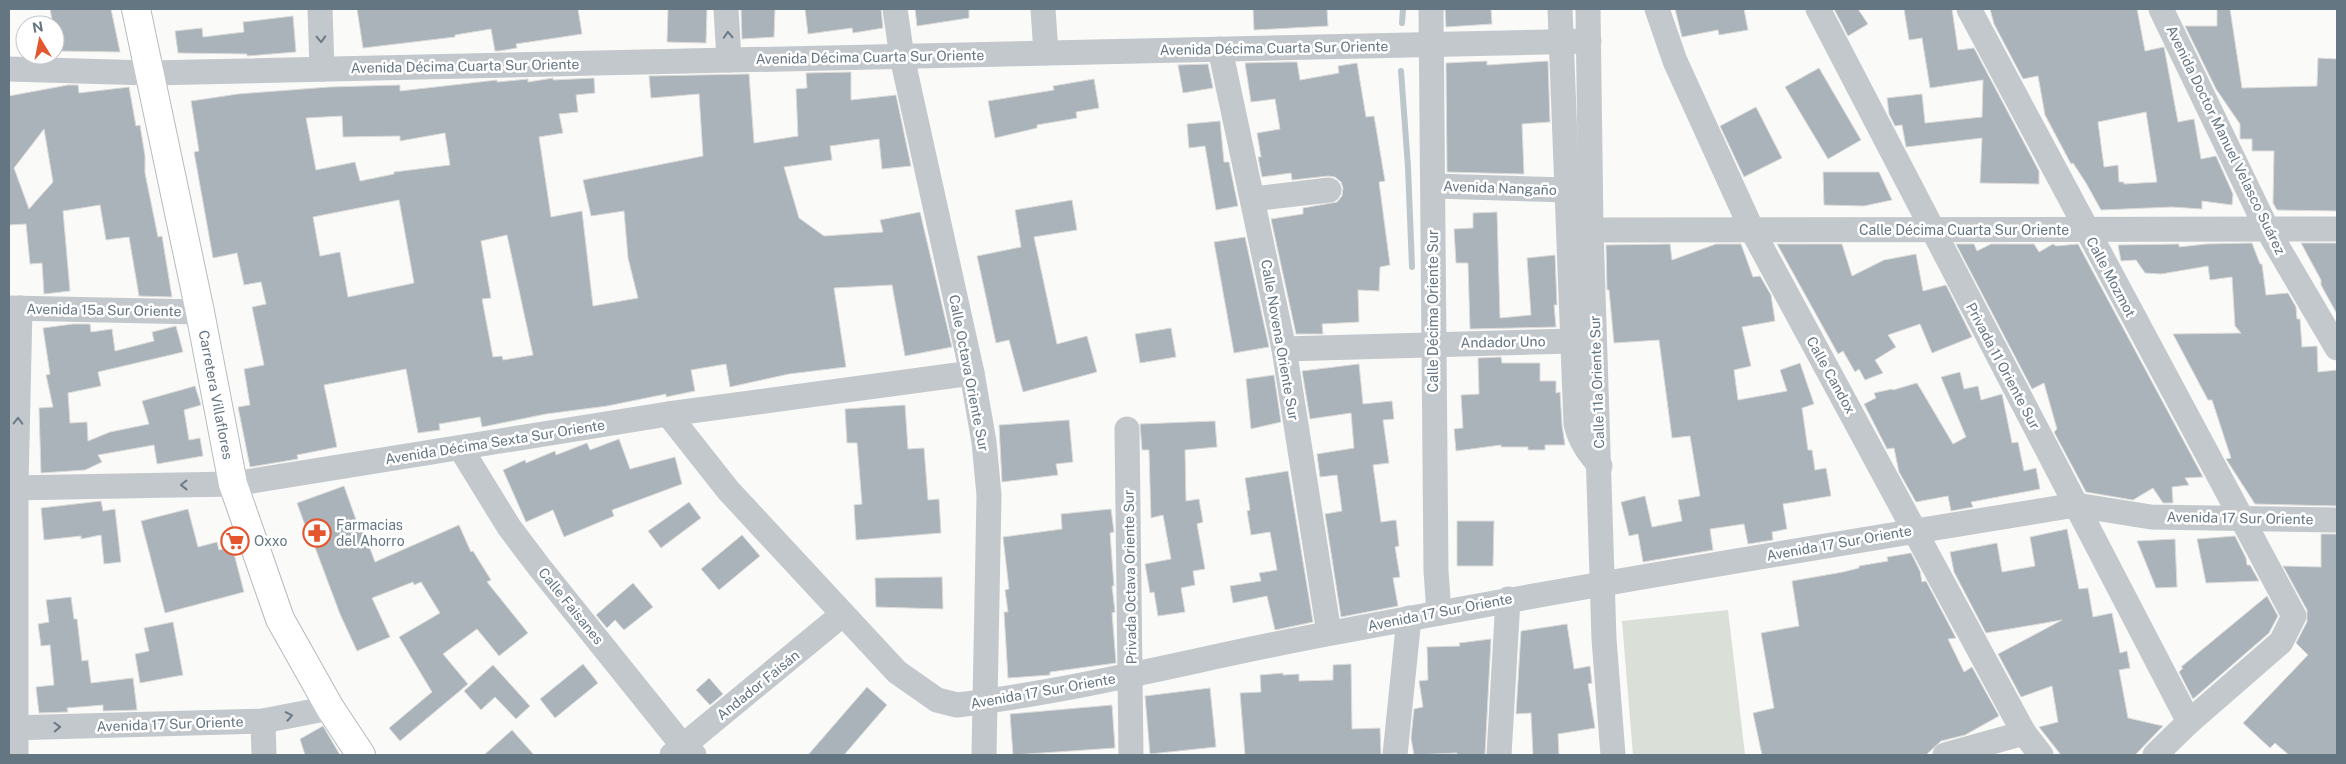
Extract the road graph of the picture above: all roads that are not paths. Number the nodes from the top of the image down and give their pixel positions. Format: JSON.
{"nodes":[{"id":1,"x":136,"y":9,"type":"edge"},
{"id":2,"x":320,"y":9,"type":"edge"},
{"id":3,"x":726,"y":9,"type":"edge"},
{"id":4,"x":895,"y":9,"type":"edge"},
{"id":5,"x":1043,"y":9,"type":"edge"},
{"id":6,"x":1431,"y":9,"type":"edge"},
{"id":7,"x":1560,"y":9,"type":"edge"},
{"id":8,"x":1588,"y":9,"type":"edge"},
{"id":9,"x":1657,"y":9,"type":"edge"},
{"id":10,"x":1818,"y":9,"type":"edge"},
{"id":11,"x":1969,"y":9,"type":"edge"},
{"id":12,"x":2162,"y":9,"type":"edge"},
{"id":13,"x":1589,"y":41,"type":"junction"},
{"id":14,"x":1562,"y":42,"type":"junction"},
{"id":15,"x":1432,"y":45,"type":"junction"},
{"id":16,"x":1220,"y":49,"type":"junction"},
{"id":17,"x":1046,"y":53,"type":"junction"},
{"id":18,"x":902,"y":57,"type":"junction"},
{"id":19,"x":729,"y":60,"type":"junction"},
{"id":20,"x":9,"y":69,"type":"edge"},
{"id":21,"x":322,"y":69,"type":"junction"},
{"id":22,"x":150,"y":73,"type":"junction"},
{"id":23,"x":1432,"y":186,"type":"junction"},
{"id":24,"x":1329,"y":190,"type":"dead end"},
{"id":25,"x":1567,"y":190,"type":"junction"},
{"id":26,"x":1253,"y":199,"type":"junction"},
{"id":27,"x":2267,"y":229,"type":"junction"},
{"id":28,"x":2337,"y":229,"type":"edge"},
{"id":29,"x":1591,"y":230,"type":"junction"},
{"id":30,"x":1752,"y":230,"type":"junction"},
{"id":31,"x":1931,"y":230,"type":"junction"},
{"id":32,"x":2086,"y":230,"type":"junction"},
{"id":33,"x":15,"y":308,"type":"edge"},
{"id":34,"x":200,"y":312,"type":"junction"},
{"id":35,"x":1573,"y":341,"type":"junction"},
{"id":36,"x":1434,"y":344,"type":"junction"},
{"id":37,"x":2337,"y":348,"type":"edge"},
{"id":38,"x":1284,"y":349,"type":"junction"},
{"id":39,"x":972,"y":373,"type":"junction"},
{"id":40,"x":668,"y":414,"type":"junction"},
{"id":41,"x":1127,"y":429,"type":"dead end"},
{"id":42,"x":461,"y":449,"type":"junction"},
{"id":43,"x":1600,"y":466,"type":"junction"},
{"id":44,"x":233,"y":484,"type":"junction"},
{"id":45,"x":13,"y":488,"type":"edge"},
{"id":46,"x":2076,"y":504,"type":"junction"},
{"id":47,"x":2241,"y":518,"type":"junction"},
{"id":48,"x":2337,"y":520,"type":"edge"},
{"id":49,"x":1915,"y":530,"type":"junction"},
{"id":50,"x":1604,"y":583,"type":"junction"},
{"id":51,"x":1508,"y":599,"type":"junction"},
{"id":52,"x":1439,"y":613,"type":"junction"},
{"id":53,"x":843,"y":614,"type":"junction"},
{"id":54,"x":1409,"y":618,"type":"junction"},
{"id":55,"x":1329,"y":633,"type":"junction"},
{"id":56,"x":1131,"y":675,"type":"junction"},
{"id":57,"x":986,"y":702,"type":"junction"},
{"id":58,"x":330,"y":708,"type":"junction"},
{"id":59,"x":263,"y":721,"type":"junction"},
{"id":60,"x":2189,"y":722,"type":"junction"},
{"id":61,"x":13,"y":728,"type":"edge"},
{"id":62,"x":2024,"y":733,"type":"junction"},
{"id":63,"x":683,"y":752,"type":"edge"},
{"id":64,"x":16,"y":755,"type":"edge"},
{"id":65,"x":264,"y":755,"type":"edge"},
{"id":66,"x":361,"y":755,"type":"edge"},
{"id":67,"x":984,"y":755,"type":"edge"},
{"id":68,"x":1131,"y":755,"type":"edge"},
{"id":69,"x":1395,"y":755,"type":"edge"},
{"id":70,"x":1499,"y":755,"type":"edge"},
{"id":71,"x":1613,"y":755,"type":"edge"},
{"id":72,"x":1945,"y":755,"type":"edge"},
{"id":73,"x":2041,"y":755,"type":"edge"},
{"id":74,"x":2155,"y":755,"type":"edge"}],
"edges":[{"from":1,"to":22,"type":"main road","name":"Carretera Villaflores"},
{"from":2,"to":21,"type":"street","one_way":true},
{"from":19,"to":3,"type":"street","one_way":true},
{"from":4,"to":18,"type":"street"},
{"from":5,"to":17,"type":"street"},
{"from":6,"to":15,"type":"street","name":"Calle Décima Oriente Sur"},
{"from":7,"to":14,"type":"street","name":"Calle 11a Oriente Sur"},
{"from":8,"to":13,"type":"street","name":"Calle 11a Oriente Sur"},
{"from":9,"to":30,"type":"street","name":"Calle Candox"},
{"from":10,"to":31,"type":"street","name":"Privada 11 Oriente Sur"},
{"from":11,"to":32,"type":"street","name":"Calle Mozmot"},
{"from":12,"to":27,"type":"street","name":"Avenida Doctor Manuel Velasco Suárez"},
{"from":13,"to":14,"type":"street","name":"Avenida Décima Cuarta Sur Oriente"},
{"from":13,"to":29,"type":"street","name":"Calle 11a Oriente Sur"},
{"from":14,"to":15,"type":"street","name":"Avenida Décima Cuarta Sur Oriente"},
{"from":14,"to":25,"type":"street","name":"Calle 11a Oriente Sur"},
{"from":15,"to":16,"type":"street","name":"Avenida Décima Cuarta Sur Oriente"},
{"from":15,"to":23,"type":"street","name":"Calle Décima Oriente Sur"},
{"from":16,"to":17,"type":"street","name":"Avenida Décima Cuarta Sur Oriente"},
{"from":16,"to":26,"type":"street","name":"Calle Novena Oriente Sur"},
{"from":17,"to":18,"type":"street","name":"Avenida Décima Cuarta Sur Oriente"},
{"from":18,"to":19,"type":"street","name":"Avenida Décima Cuarta Sur Oriente"},
{"from":18,"to":39,"type":"street","name":"Calle Octava Oriente Sur"},
{"from":19,"to":21,"type":"street","name":"Avenida Décima Cuarta Sur Oriente"},
{"from":20,"to":22,"type":"street","name":"Avenida Décima Cuarta Sur Oriente"},
{"from":21,"to":22,"type":"street","name":"Avenida Décima Cuarta Sur Oriente"},
{"from":22,"to":34,"type":"main road","name":"Carretera Villaflores"},
{"from":23,"to":25,"type":"street","name":"Avenida Nangaño"},
{"from":23,"to":36,"type":"street","name":"Calle Décima Oriente Sur"},
{"from":24,"to":26,"type":"street"},
{"from":25,"to":35,"type":"street","name":"Calle 11a Oriente Sur"},
{"from":26,"to":38,"type":"street","name":"Calle Novena Oriente Sur"},
{"from":27,"to":28,"type":"street","name":"Calle Décima Cuarta Sur Oriente"},
{"from":27,"to":32,"type":"street","name":"Calle Décima Cuarta Sur Oriente"},
{"from":27,"to":37,"type":"street","name":"Avenida Doctor Manuel Velasco Suárez"},
{"from":29,"to":30,"type":"street","name":"Calle Décima Cuarta Sur Oriente"},
{"from":29,"to":43,"type":"street","name":"Calle 11a Oriente Sur"},
{"from":30,"to":31,"type":"street","name":"Calle Décima Cuarta Sur Oriente"},
{"from":30,"to":49,"type":"street","name":"Calle Candox"},
{"from":31,"to":32,"type":"street","name":"Calle Décima Cuarta Sur Oriente"},
{"from":31,"to":46,"type":"street","name":"Privada 11 Oriente Sur"},
{"from":32,"to":47,"type":"street","name":"Calle Mozmot"},
{"from":33,"to":34,"type":"street","name":"Avenida 15a Sur Oriente"},
{"from":45,"to":33,"type":"street","one_way":true},
{"from":34,"to":44,"type":"main road","name":"Carretera Villaflores"},
{"from":35,"to":36,"type":"street","name":"Andador Uno"},
{"from":35,"to":43,"type":"street","name":"Calle 11a Oriente Sur"},
{"from":36,"to":38,"type":"street"},
{"from":36,"to":52,"type":"street","name":"Calle Décima Oriente Sur"},
{"from":38,"to":55,"type":"street","name":"Calle Novena Oriente Sur"},
{"from":39,"to":40,"type":"street","name":"Avenida Décima Sexta Sur Oriente"},
{"from":39,"to":57,"type":"street","name":"Calle Octava Oriente Sur"},
{"from":40,"to":42,"type":"street","name":"Avenida Décima Sexta Sur Oriente"},
{"from":40,"to":53,"type":"street","name":"Avenida 17 Sur Oriente"},
{"from":41,"to":56,"type":"street","name":"Privada Octava Oriente Sur"},
{"from":42,"to":44,"type":"street","name":"Avenida Décima Sexta Sur Oriente"},
{"from":42,"to":63,"type":"street","name":"Calle Faisanes"},
{"from":43,"to":50,"type":"street","name":"Calle 11a Oriente Sur"},
{"from":44,"to":45,"type":"street","name":"Avenida Décima Sexta Sur Oriente","one_way":true},
{"from":44,"to":58,"type":"main road","name":"Carretera Villaflores"},
{"from":45,"to":61,"type":"street"},
{"from":46,"to":47,"type":"street","name":"Avenida 17 Sur Oriente"},
{"from":46,"to":49,"type":"street","name":"Avenida 17 Sur Oriente"},
{"from":46,"to":60,"type":"street","name":"Privada 11 Oriente Sur"},
{"from":47,"to":48,"type":"street","name":"Avenida 17 Sur Oriente"},
{"from":47,"to":60,"type":"street","name":"Calle Mozmot"},
{"from":49,"to":50,"type":"street","name":"Avenida 17 Sur Oriente"},
{"from":49,"to":62,"type":"street","name":"Calle Candox"},
{"from":50,"to":51,"type":"street","name":"Avenida 17 Sur Oriente"},
{"from":50,"to":71,"type":"street","name":"Calle 11a Oriente Sur"},
{"from":51,"to":52,"type":"street","name":"Avenida 17 Sur Oriente"},
{"from":51,"to":70,"type":"street"},
{"from":52,"to":54,"type":"street","name":"Avenida 17 Sur Oriente"},
{"from":53,"to":57,"type":"street","name":"Avenida 17 Sur Oriente"},
{"from":53,"to":63,"type":"street","name":"Andador Faisán"},
{"from":54,"to":55,"type":"street","name":"Avenida 17 Sur Oriente"},
{"from":54,"to":69,"type":"street"},
{"from":55,"to":56,"type":"street","name":"Avenida 17 Sur Oriente"},
{"from":56,"to":57,"type":"street","name":"Avenida 17 Sur Oriente"},
{"from":56,"to":68,"type":"street","name":"Privada Octava Oriente Sur"},
{"from":57,"to":67,"type":"street","name":"Calle Octava Oriente Sur"},
{"from":59,"to":58,"type":"street","name":"Avenida 17 Sur Oriente","one_way":true},
{"from":58,"to":66,"type":"main road","name":"Carretera Villaflores"},
{"from":61,"to":59,"type":"street","name":"Avenida 17 Sur Oriente","one_way":true},
{"from":59,"to":65,"type":"street"},
{"from":60,"to":74,"type":"street"},
{"from":61,"to":64,"type":"street"},
{"from":62,"to":72,"type":"street"},
{"from":62,"to":73,"type":"street","name":"Calle Candox"}]}
